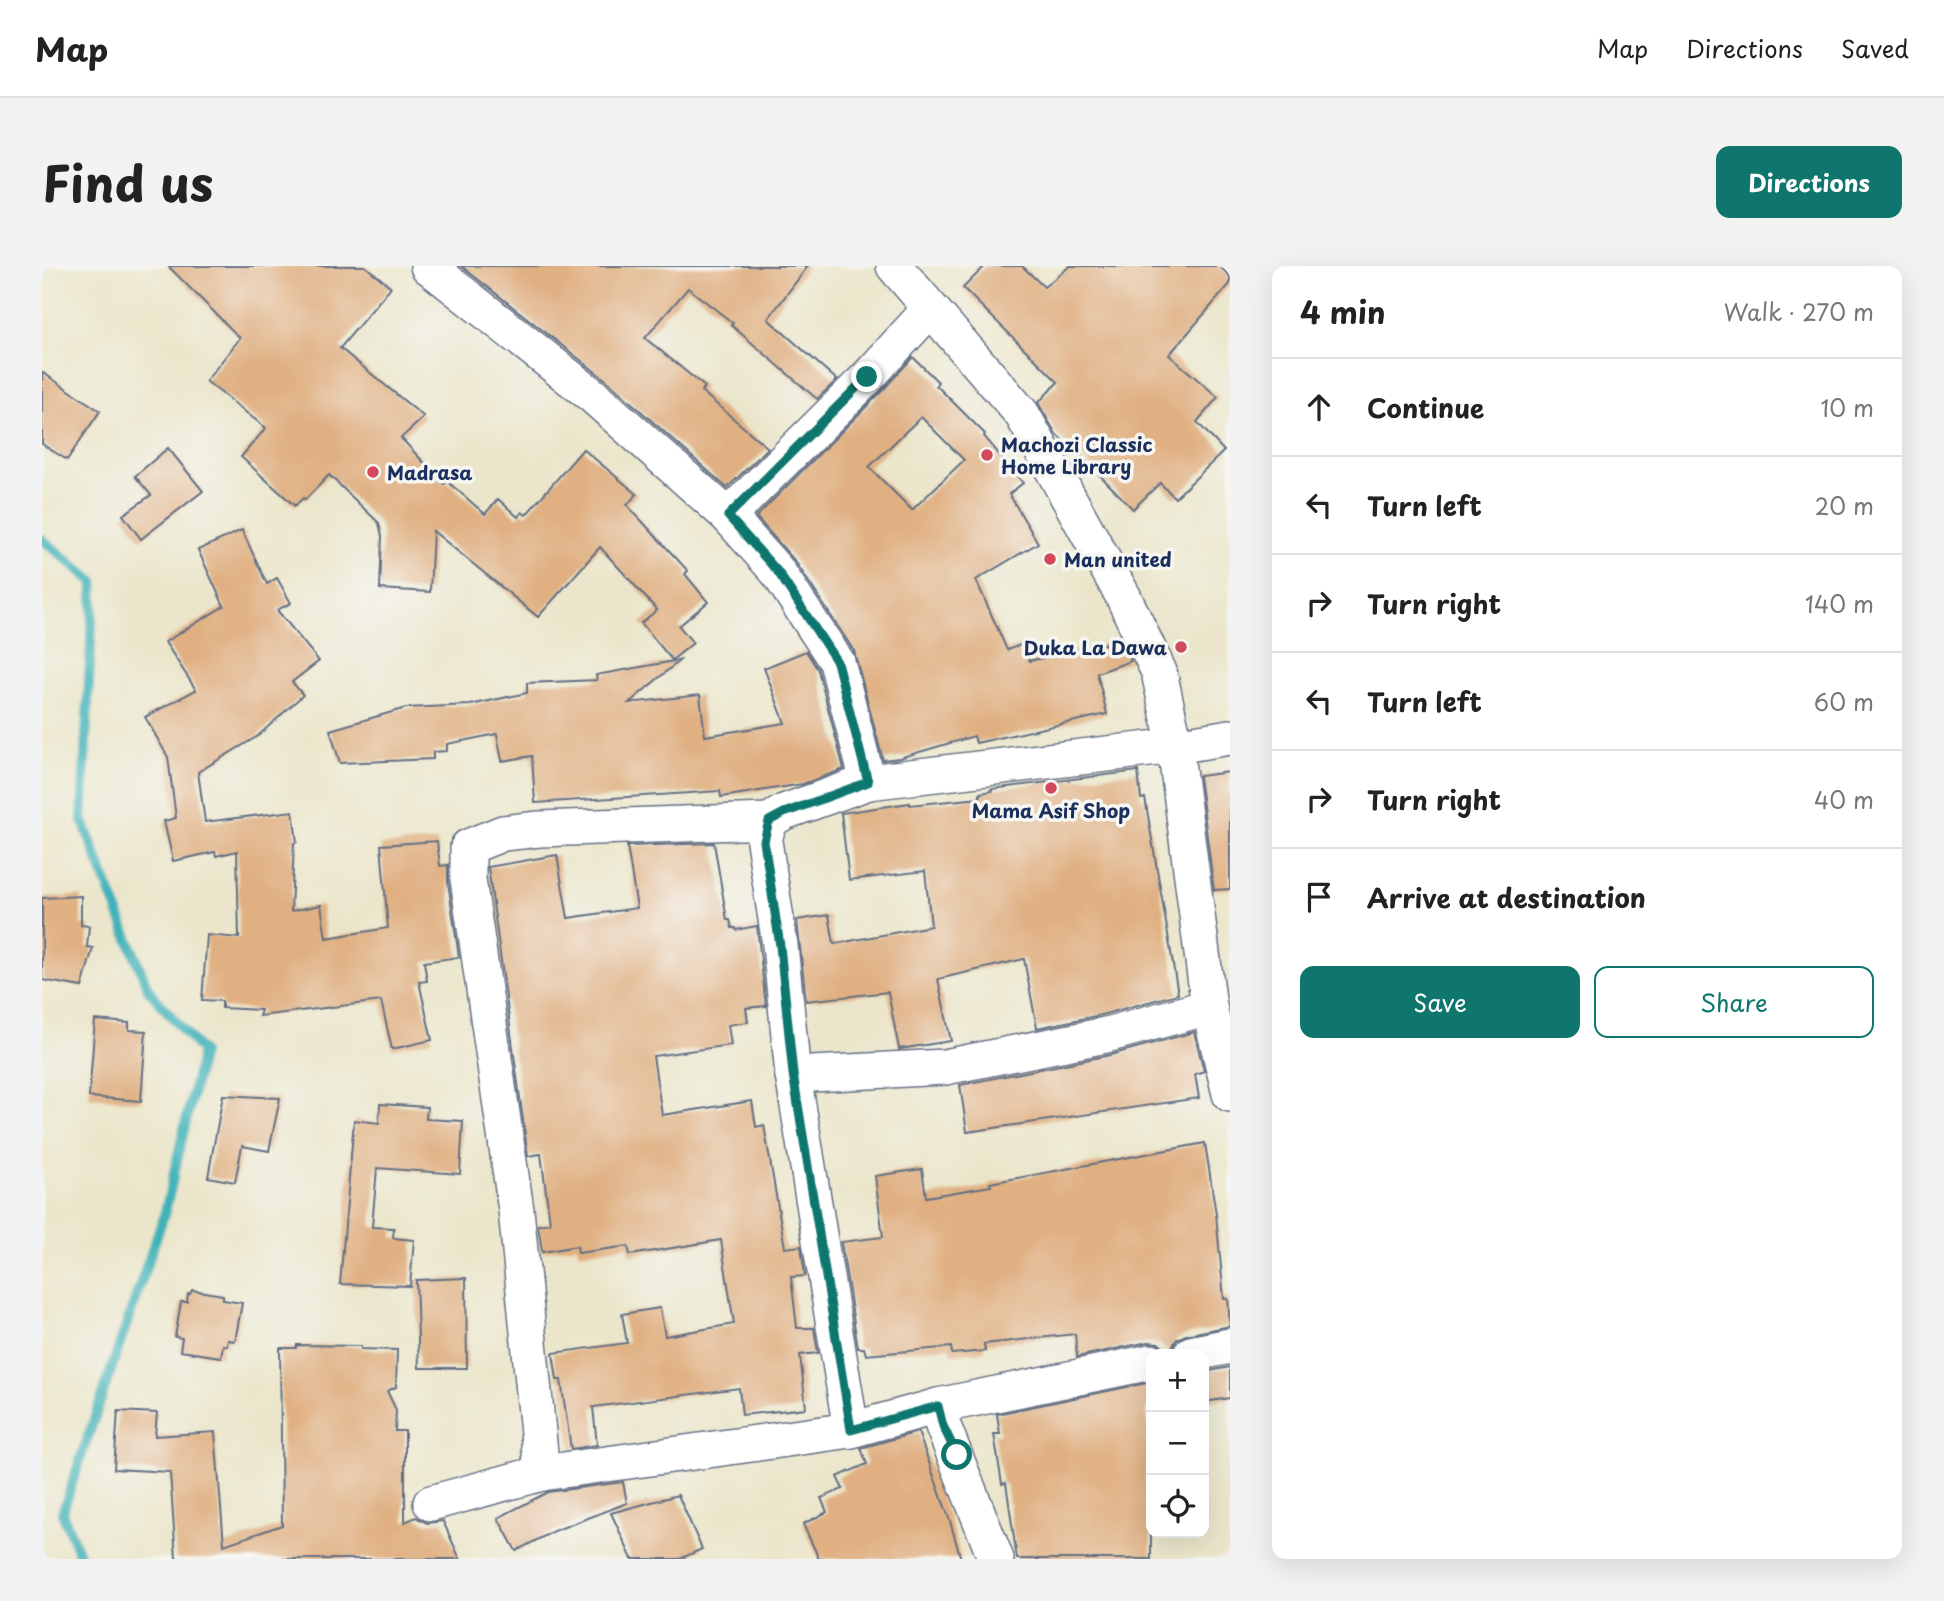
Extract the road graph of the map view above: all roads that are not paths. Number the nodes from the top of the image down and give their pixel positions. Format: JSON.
{"nodes":[{"id":1,"x":428,"y":266,"type":"edge"},
{"id":2,"x":907,"y":270,"type":"edge"},
{"id":3,"x":930,"y":309,"type":"junction"},
{"id":4,"x":728,"y":516,"type":"junction"},
{"id":5,"x":1230,"y":737,"type":"edge"},
{"id":6,"x":1175,"y":746,"type":"junction"},
{"id":7,"x":868,"y":782,"type":"junction"},
{"id":8,"x":769,"y":821,"type":"junction"},
{"id":9,"x":1209,"y":1007,"type":"junction"},
{"id":10,"x":793,"y":1074,"type":"junction"},
{"id":11,"x":1230,"y":1094,"type":"edge"},
{"id":12,"x":1230,"y":1346,"type":"edge"},
{"id":13,"x":1209,"y":1350,"type":"edge"},
{"id":14,"x":1146,"y":1363,"type":"edge"},
{"id":15,"x":938,"y":1406,"type":"junction"},
{"id":16,"x":851,"y":1430,"type":"junction"},
{"id":17,"x":542,"y":1473,"type":"junction"},
{"id":18,"x":430,"y":1503,"type":"dead end"},
{"id":19,"x":996,"y":1559,"type":"edge"}],
"edges":[{"from":1,"to":4,"type":"street"},
{"from":2,"to":3,"type":"street"},
{"from":3,"to":4,"type":"street"},
{"from":3,"to":6,"type":"street"},
{"from":4,"to":7,"type":"street"},
{"from":5,"to":6,"type":"street"},
{"from":6,"to":7,"type":"street"},
{"from":6,"to":9,"type":"street"},
{"from":7,"to":8,"type":"street"},
{"from":8,"to":10,"type":"street"},
{"from":8,"to":17,"type":"street"},
{"from":9,"to":10,"type":"street"},
{"from":9,"to":11,"type":"street"},
{"from":10,"to":16,"type":"street"},
{"from":12,"to":13,"type":"street"},
{"from":14,"to":15,"type":"street"},
{"from":15,"to":16,"type":"street"},
{"from":15,"to":19,"type":"street"},
{"from":16,"to":17,"type":"street"},
{"from":17,"to":18,"type":"street"}]}
